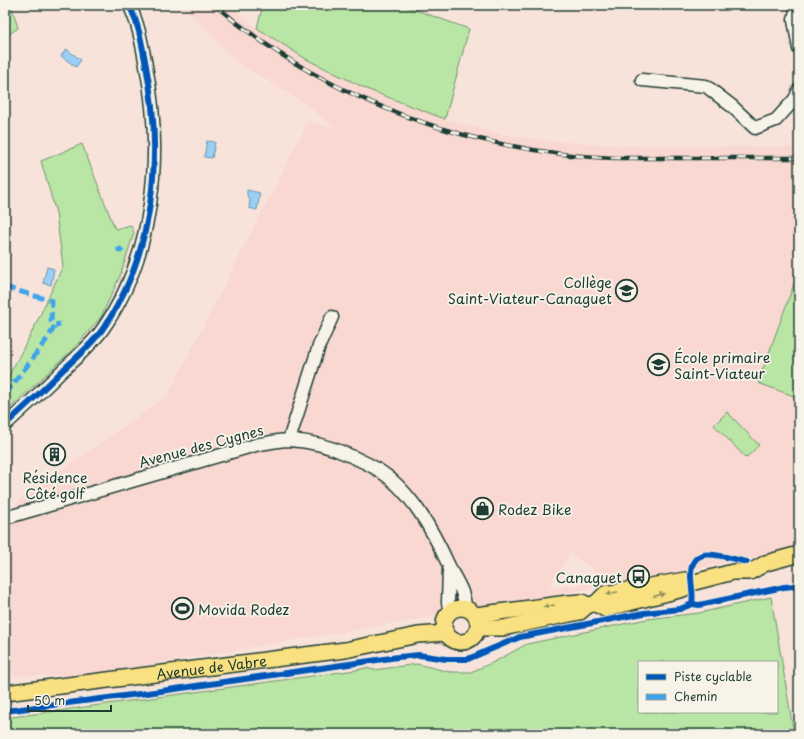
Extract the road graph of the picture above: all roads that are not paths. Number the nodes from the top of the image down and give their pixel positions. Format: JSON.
{"nodes":[{"id":1,"x":129,"y":5,"type":"edge"},
{"id":2,"x":796,"y":5,"type":"edge"},
{"id":3,"x":799,"y":49,"type":"edge"},
{"id":4,"x":642,"y":80,"type":"dead end"},
{"id":5,"x":799,"y":90,"type":"edge"},
{"id":6,"x":332,"y":317,"type":"dead end"},
{"id":7,"x":5,"y":425,"type":"edge"},
{"id":8,"x":289,"y":440,"type":"junction"},
{"id":9,"x":5,"y":518,"type":"edge"},
{"id":10,"x":799,"y":554,"type":"edge"},
{"id":11,"x":449,"y":568,"type":"junction"},
{"id":12,"x":473,"y":617,"type":"junction"},
{"id":13,"x":447,"y":622,"type":"junction"},
{"id":14,"x":5,"y":693,"type":"edge"}],
"edges":[{"from":1,"to":7,"type":"street"},
{"from":2,"to":3,"type":"street"},
{"from":4,"to":5,"type":"street"},
{"from":6,"to":8,"type":"street"},
{"from":8,"to":9,"type":"street","name":"Avenue des Cygnes"},
{"from":8,"to":11,"type":"street","name":"Avenue des Cygnes"},
{"from":10,"to":12,"type":"main road","name":"Avenue de Vabre"},
{"from":11,"to":12,"type":"street","name":"Avenue des Cygnes"},
{"from":11,"to":13,"type":"street","name":"Avenue des Cygnes"},
{"from":12,"to":13,"type":"main road","name":"Avenue de Vabre"},
{"from":12,"to":13,"type":"main road"},
{"from":13,"to":14,"type":"main road","name":"Avenue de Vabre"}]}
